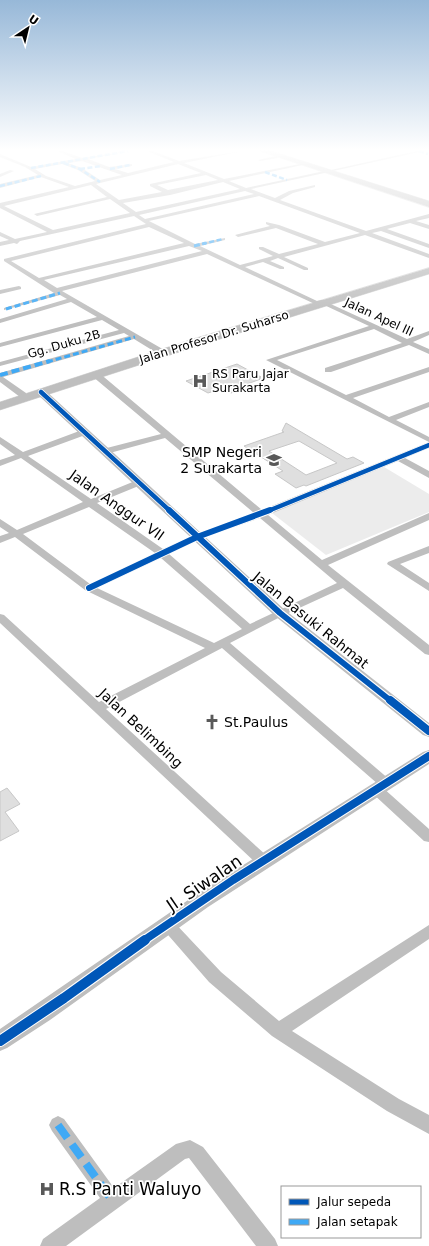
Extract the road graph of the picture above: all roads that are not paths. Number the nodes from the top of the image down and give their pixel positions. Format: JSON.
{"nodes":[{"id":1,"x":6,"y":209,"type":"edge"},
{"id":2,"x":58,"y":209,"type":"edge"},
{"id":3,"x":127,"y":209,"type":"edge"},
{"id":4,"x":155,"y":209,"type":"edge"},
{"id":5,"x":195,"y":209,"type":"edge"},
{"id":6,"x":301,"y":209,"type":"edge"},
{"id":7,"x":25,"y":210,"type":"dead end"},
{"id":8,"x":13,"y":213,"type":"junction"},
{"id":9,"x":178,"y":213,"type":"junction"},
{"id":10,"x":37,"y":214,"type":"dead end"},
{"id":11,"x":133,"y":214,"type":"junction"},
{"id":12,"x":429,"y":216,"type":"edge"},
{"id":13,"x":191,"y":218,"type":"dead end"},
{"id":14,"x":143,"y":221,"type":"junction"},
{"id":15,"x":410,"y":221,"type":"junction"},
{"id":16,"x":268,"y":223,"type":"dead end"},
{"id":17,"x":150,"y":225,"type":"junction"},
{"id":18,"x":277,"y":226,"type":"junction"},
{"id":19,"x":43,"y":228,"type":"junction"},
{"id":20,"x":429,"y":228,"type":"edge"},
{"id":21,"x":381,"y":229,"type":"junction"},
{"id":22,"x":52,"y":232,"type":"junction"},
{"id":23,"x":366,"y":233,"type":"junction"},
{"id":24,"x":0,"y":234,"type":"edge"},
{"id":25,"x":238,"y":235,"type":"dead end"},
{"id":26,"x":13,"y":238,"type":"junction"},
{"id":27,"x":223,"y":239,"type":"dead end"},
{"id":28,"x":32,"y":243,"type":"dead end"},
{"id":29,"x":0,"y":244,"type":"edge"},
{"id":30,"x":324,"y":244,"type":"junction"},
{"id":31,"x":191,"y":245,"type":"junction"},
{"id":32,"x":429,"y":246,"type":"edge"},
{"id":33,"x":261,"y":248,"type":"dead end"},
{"id":34,"x":206,"y":252,"type":"junction"},
{"id":35,"x":279,"y":256,"type":"junction"},
{"id":36,"x":429,"y":256,"type":"edge"},
{"id":37,"x":263,"y":260,"type":"junction"},
{"id":38,"x":3,"y":261,"type":"edge"},
{"id":39,"x":239,"y":267,"type":"junction"},
{"id":40,"x":282,"y":268,"type":"dead end"},
{"id":41,"x":306,"y":269,"type":"dead end"},
{"id":42,"x":429,"y":270,"type":"edge"},
{"id":43,"x":37,"y":280,"type":"junction"},
{"id":44,"x":19,"y":288,"type":"dead end"},
{"id":45,"x":0,"y":292,"type":"edge"},
{"id":46,"x":57,"y":292,"type":"junction"},
{"id":47,"x":72,"y":300,"type":"junction"},
{"id":48,"x":320,"y":303,"type":"junction"},
{"id":49,"x":3,"y":308,"type":"edge"},
{"id":50,"x":20,"y":315,"type":"junction"},
{"id":51,"x":103,"y":318,"type":"junction"},
{"id":52,"x":0,"y":321,"type":"edge"},
{"id":53,"x":374,"y":327,"type":"junction"},
{"id":54,"x":125,"y":331,"type":"junction"},
{"id":55,"x":429,"y":333,"type":"edge"},
{"id":56,"x":135,"y":337,"type":"junction"},
{"id":57,"x":407,"y":342,"type":"junction"},
{"id":58,"x":0,"y":345,"type":"edge"},
{"id":59,"x":46,"y":352,"type":"junction"},
{"id":60,"x":161,"y":352,"type":"junction"},
{"id":61,"x":429,"y":352,"type":"edge"},
{"id":62,"x":55,"y":359,"type":"junction"},
{"id":63,"x":16,"y":360,"type":"junction"},
{"id":64,"x":0,"y":364,"type":"edge"},
{"id":65,"x":24,"y":368,"type":"junction"},
{"id":66,"x":429,"y":369,"type":"edge"},
{"id":67,"x":328,"y":370,"type":"dead end"},
{"id":68,"x":0,"y":374,"type":"edge"},
{"id":69,"x":95,"y":374,"type":"junction"},
{"id":70,"x":0,"y":378,"type":"edge"},
{"id":71,"x":40,"y":391,"type":"junction"},
{"id":72,"x":25,"y":396,"type":"junction"},
{"id":73,"x":346,"y":398,"type":"junction"},
{"id":74,"x":0,"y":404,"type":"edge"},
{"id":75,"x":429,"y":404,"type":"edge"},
{"id":76,"x":389,"y":420,"type":"junction"},
{"id":77,"x":85,"y":432,"type":"junction"},
{"id":78,"x":165,"y":435,"type":"junction"},
{"id":79,"x":0,"y":440,"type":"edge"},
{"id":80,"x":429,"y":440,"type":"edge"},
{"id":81,"x":429,"y":445,"type":"edge"},
{"id":82,"x":106,"y":451,"type":"junction"},
{"id":83,"x":20,"y":455,"type":"junction"},
{"id":84,"x":399,"y":458,"type":"junction"},
{"id":85,"x":0,"y":463,"type":"edge"},
{"id":86,"x":429,"y":475,"type":"edge"},
{"id":87,"x":138,"y":483,"type":"junction"},
{"id":88,"x":88,"y":504,"type":"junction"},
{"id":89,"x":261,"y":514,"type":"junction"},
{"id":90,"x":429,"y":516,"type":"edge"},
{"id":91,"x":0,"y":522,"type":"edge"},
{"id":92,"x":14,"y":534,"type":"junction"},
{"id":93,"x":197,"y":537,"type":"junction"},
{"id":94,"x":0,"y":540,"type":"edge"},
{"id":95,"x":429,"y":549,"type":"edge"},
{"id":96,"x":163,"y":554,"type":"junction"},
{"id":97,"x":320,"y":564,"type":"junction"},
{"id":98,"x":344,"y":584,"type":"junction"},
{"id":99,"x":89,"y":588,"type":"junction"},
{"id":100,"x":429,"y":588,"type":"edge"},
{"id":101,"x":280,"y":614,"type":"junction"},
{"id":102,"x":0,"y":618,"type":"edge"},
{"id":103,"x":250,"y":630,"type":"junction"},
{"id":104,"x":219,"y":645,"type":"junction"},
{"id":105,"x":429,"y":650,"type":"edge"},
{"id":106,"x":98,"y":708,"type":"junction"},
{"id":107,"x":429,"y":731,"type":"edge"},
{"id":108,"x":429,"y":756,"type":"edge"},
{"id":109,"x":380,"y":786,"type":"junction"},
{"id":110,"x":429,"y":837,"type":"edge"},
{"id":111,"x":262,"y":860,"type":"junction"},
{"id":112,"x":168,"y":924,"type":"junction"},
{"id":113,"x":429,"y":931,"type":"edge"},
{"id":114,"x":278,"y":1031,"type":"junction"},
{"id":115,"x":0,"y":1041,"type":"edge"},
{"id":116,"x":58,"y":1125,"type":"dead end"},
{"id":117,"x":429,"y":1125,"type":"edge"},
{"id":118,"x":112,"y":1200,"type":"junction"},
{"id":119,"x":50,"y":1246,"type":"edge"},
{"id":120,"x":268,"y":1246,"type":"edge"}],
"edges":[{"from":1,"to":8,"type":"street"},
{"from":2,"to":10,"type":"street"},
{"from":3,"to":11,"type":"street","name":"Jalan Apel III"},
{"from":4,"to":11,"type":"street"},
{"from":5,"to":9,"type":"street"},
{"from":6,"to":23,"type":"street"},
{"from":7,"to":8,"type":"street"},
{"from":8,"to":19,"type":"street"},
{"from":9,"to":13,"type":"street"},
{"from":9,"to":14,"type":"street"},
{"from":11,"to":14,"type":"street","name":"Jalan Apel III"},
{"from":11,"to":22,"type":"street"},
{"from":12,"to":15,"type":"street"},
{"from":14,"to":17,"type":"street","name":"Jalan Apel III"},
{"from":15,"to":20,"type":"street"},
{"from":15,"to":21,"type":"street"},
{"from":16,"to":18,"type":"street"},
{"from":17,"to":31,"type":"street","name":"Jalan Apel III"},
{"from":17,"to":38,"type":"street"},
{"from":18,"to":25,"type":"street"},
{"from":18,"to":30,"type":"street"},
{"from":19,"to":22,"type":"street"},
{"from":19,"to":26,"type":"street"},
{"from":21,"to":23,"type":"street"},
{"from":21,"to":32,"type":"street"},
{"from":22,"to":26,"type":"street"},
{"from":23,"to":30,"type":"street"},
{"from":23,"to":36,"type":"street"},
{"from":24,"to":26,"type":"street"},
{"from":26,"to":28,"type":"street"},
{"from":26,"to":29,"type":"street"},
{"from":27,"to":31,"type":"street"},
{"from":30,"to":35,"type":"street"},
{"from":31,"to":34,"type":"street","name":"Jalan Apel III"},
{"from":31,"to":43,"type":"street"},
{"from":33,"to":35,"type":"street"},
{"from":34,"to":39,"type":"street","name":"Jalan Apel III"},
{"from":34,"to":46,"type":"street"},
{"from":35,"to":37,"type":"street"},
{"from":35,"to":41,"type":"street"},
{"from":37,"to":39,"type":"street"},
{"from":37,"to":40,"type":"street"},
{"from":38,"to":43,"type":"street"},
{"from":39,"to":48,"type":"street","name":"Jalan Apel III"},
{"from":42,"to":48,"type":"main road","name":"Jalan Profesor Dr. Suharso"},
{"from":43,"to":46,"type":"street"},
{"from":44,"to":45,"type":"street"},
{"from":46,"to":47,"type":"street"},
{"from":46,"to":49,"type":"street"},
{"from":47,"to":50,"type":"street"},
{"from":47,"to":51,"type":"street"},
{"from":48,"to":53,"type":"street","name":"Jalan Apel III"},
{"from":48,"to":60,"type":"main road","name":"Jalan Profesor Dr. Suharso"},
{"from":49,"to":50,"type":"street"},
{"from":50,"to":52,"type":"street"},
{"from":51,"to":54,"type":"street"},
{"from":51,"to":58,"type":"street"},
{"from":53,"to":57,"type":"street","name":"Jalan Apel III"},
{"from":53,"to":73,"type":"street"},
{"from":54,"to":56,"type":"street"},
{"from":54,"to":59,"type":"street"},
{"from":55,"to":57,"type":"street"},
{"from":56,"to":60,"type":"street"},
{"from":56,"to":62,"type":"street","name":"Gg. Duku 2B"},
{"from":57,"to":61,"type":"street","name":"Jalan Apel III"},
{"from":57,"to":67,"type":"street"},
{"from":59,"to":62,"type":"street"},
{"from":59,"to":63,"type":"street"},
{"from":60,"to":69,"type":"main road","name":"Jalan Profesor Dr. Suharso"},
{"from":60,"to":71,"type":"main road","name":"Jalan Profesor Dr. Suharso"},
{"from":62,"to":65,"type":"street","name":"Gg. Duku 2B"},
{"from":63,"to":64,"type":"street"},
{"from":63,"to":65,"type":"street"},
{"from":65,"to":68,"type":"street","name":"Gg. Duku 2B"},
{"from":66,"to":73,"type":"street"},
{"from":69,"to":71,"type":"main road","name":"Jalan Profesor Dr. Suharso"},
{"from":69,"to":78,"type":"street"},
{"from":70,"to":72,"type":"street"},
{"from":71,"to":72,"type":"main road","name":"Jalan Profesor Dr. Suharso"},
{"from":71,"to":77,"type":"street","name":"Jalan Basuki Rahmat"},
{"from":72,"to":74,"type":"main road","name":"Jalan Profesor Dr. Suharso"},
{"from":73,"to":76,"type":"street"},
{"from":75,"to":76,"type":"street"},
{"from":76,"to":80,"type":"street"},
{"from":77,"to":82,"type":"street","name":"Jalan Basuki Rahmat"},
{"from":77,"to":83,"type":"street"},
{"from":78,"to":82,"type":"street"},
{"from":78,"to":89,"type":"street"},
{"from":79,"to":83,"type":"street","name":"Jalan Anggur VII"},
{"from":81,"to":84,"type":"street"},
{"from":82,"to":87,"type":"street","name":"Jalan Basuki Rahmat"},
{"from":83,"to":85,"type":"street"},
{"from":83,"to":88,"type":"street","name":"Jalan Anggur VII"},
{"from":84,"to":86,"type":"street"},
{"from":84,"to":89,"type":"street"},
{"from":87,"to":88,"type":"street"},
{"from":87,"to":93,"type":"street","name":"Jalan Basuki Rahmat"},
{"from":88,"to":92,"type":"street"},
{"from":88,"to":96,"type":"street","name":"Jalan Anggur VII"},
{"from":89,"to":93,"type":"street"},
{"from":89,"to":97,"type":"street"},
{"from":90,"to":97,"type":"street"},
{"from":91,"to":92,"type":"street"},
{"from":92,"to":94,"type":"street"},
{"from":92,"to":99,"type":"street"},
{"from":93,"to":96,"type":"street"},
{"from":93,"to":101,"type":"street","name":"Jalan Basuki Rahmat"},
{"from":95,"to":100,"type":"street"},
{"from":96,"to":99,"type":"street"},
{"from":96,"to":103,"type":"street","name":"Jalan Anggur VII"},
{"from":97,"to":98,"type":"street"},
{"from":98,"to":101,"type":"street"},
{"from":98,"to":105,"type":"street"},
{"from":99,"to":104,"type":"street"},
{"from":101,"to":103,"type":"street"},
{"from":101,"to":107,"type":"street","name":"Jalan Basuki Rahmat"},
{"from":102,"to":106,"type":"street","name":"Jalan Belimbing"},
{"from":103,"to":104,"type":"street"},
{"from":104,"to":106,"type":"street"},
{"from":104,"to":109,"type":"street"},
{"from":106,"to":111,"type":"street","name":"Jalan Belimbing"},
{"from":108,"to":109,"type":"street","name":"Jl. Siwalan"},
{"from":109,"to":110,"type":"street"},
{"from":109,"to":111,"type":"street","name":"Jl. Siwalan"},
{"from":111,"to":112,"type":"street","name":"Jl. Siwalan"},
{"from":112,"to":114,"type":"street"},
{"from":112,"to":115,"type":"street","name":"Jl. Siwalan"},
{"from":113,"to":114,"type":"street"},
{"from":114,"to":117,"type":"street"},
{"from":116,"to":118,"type":"street"},
{"from":118,"to":119,"type":"street"},
{"from":118,"to":120,"type":"street"}]}
